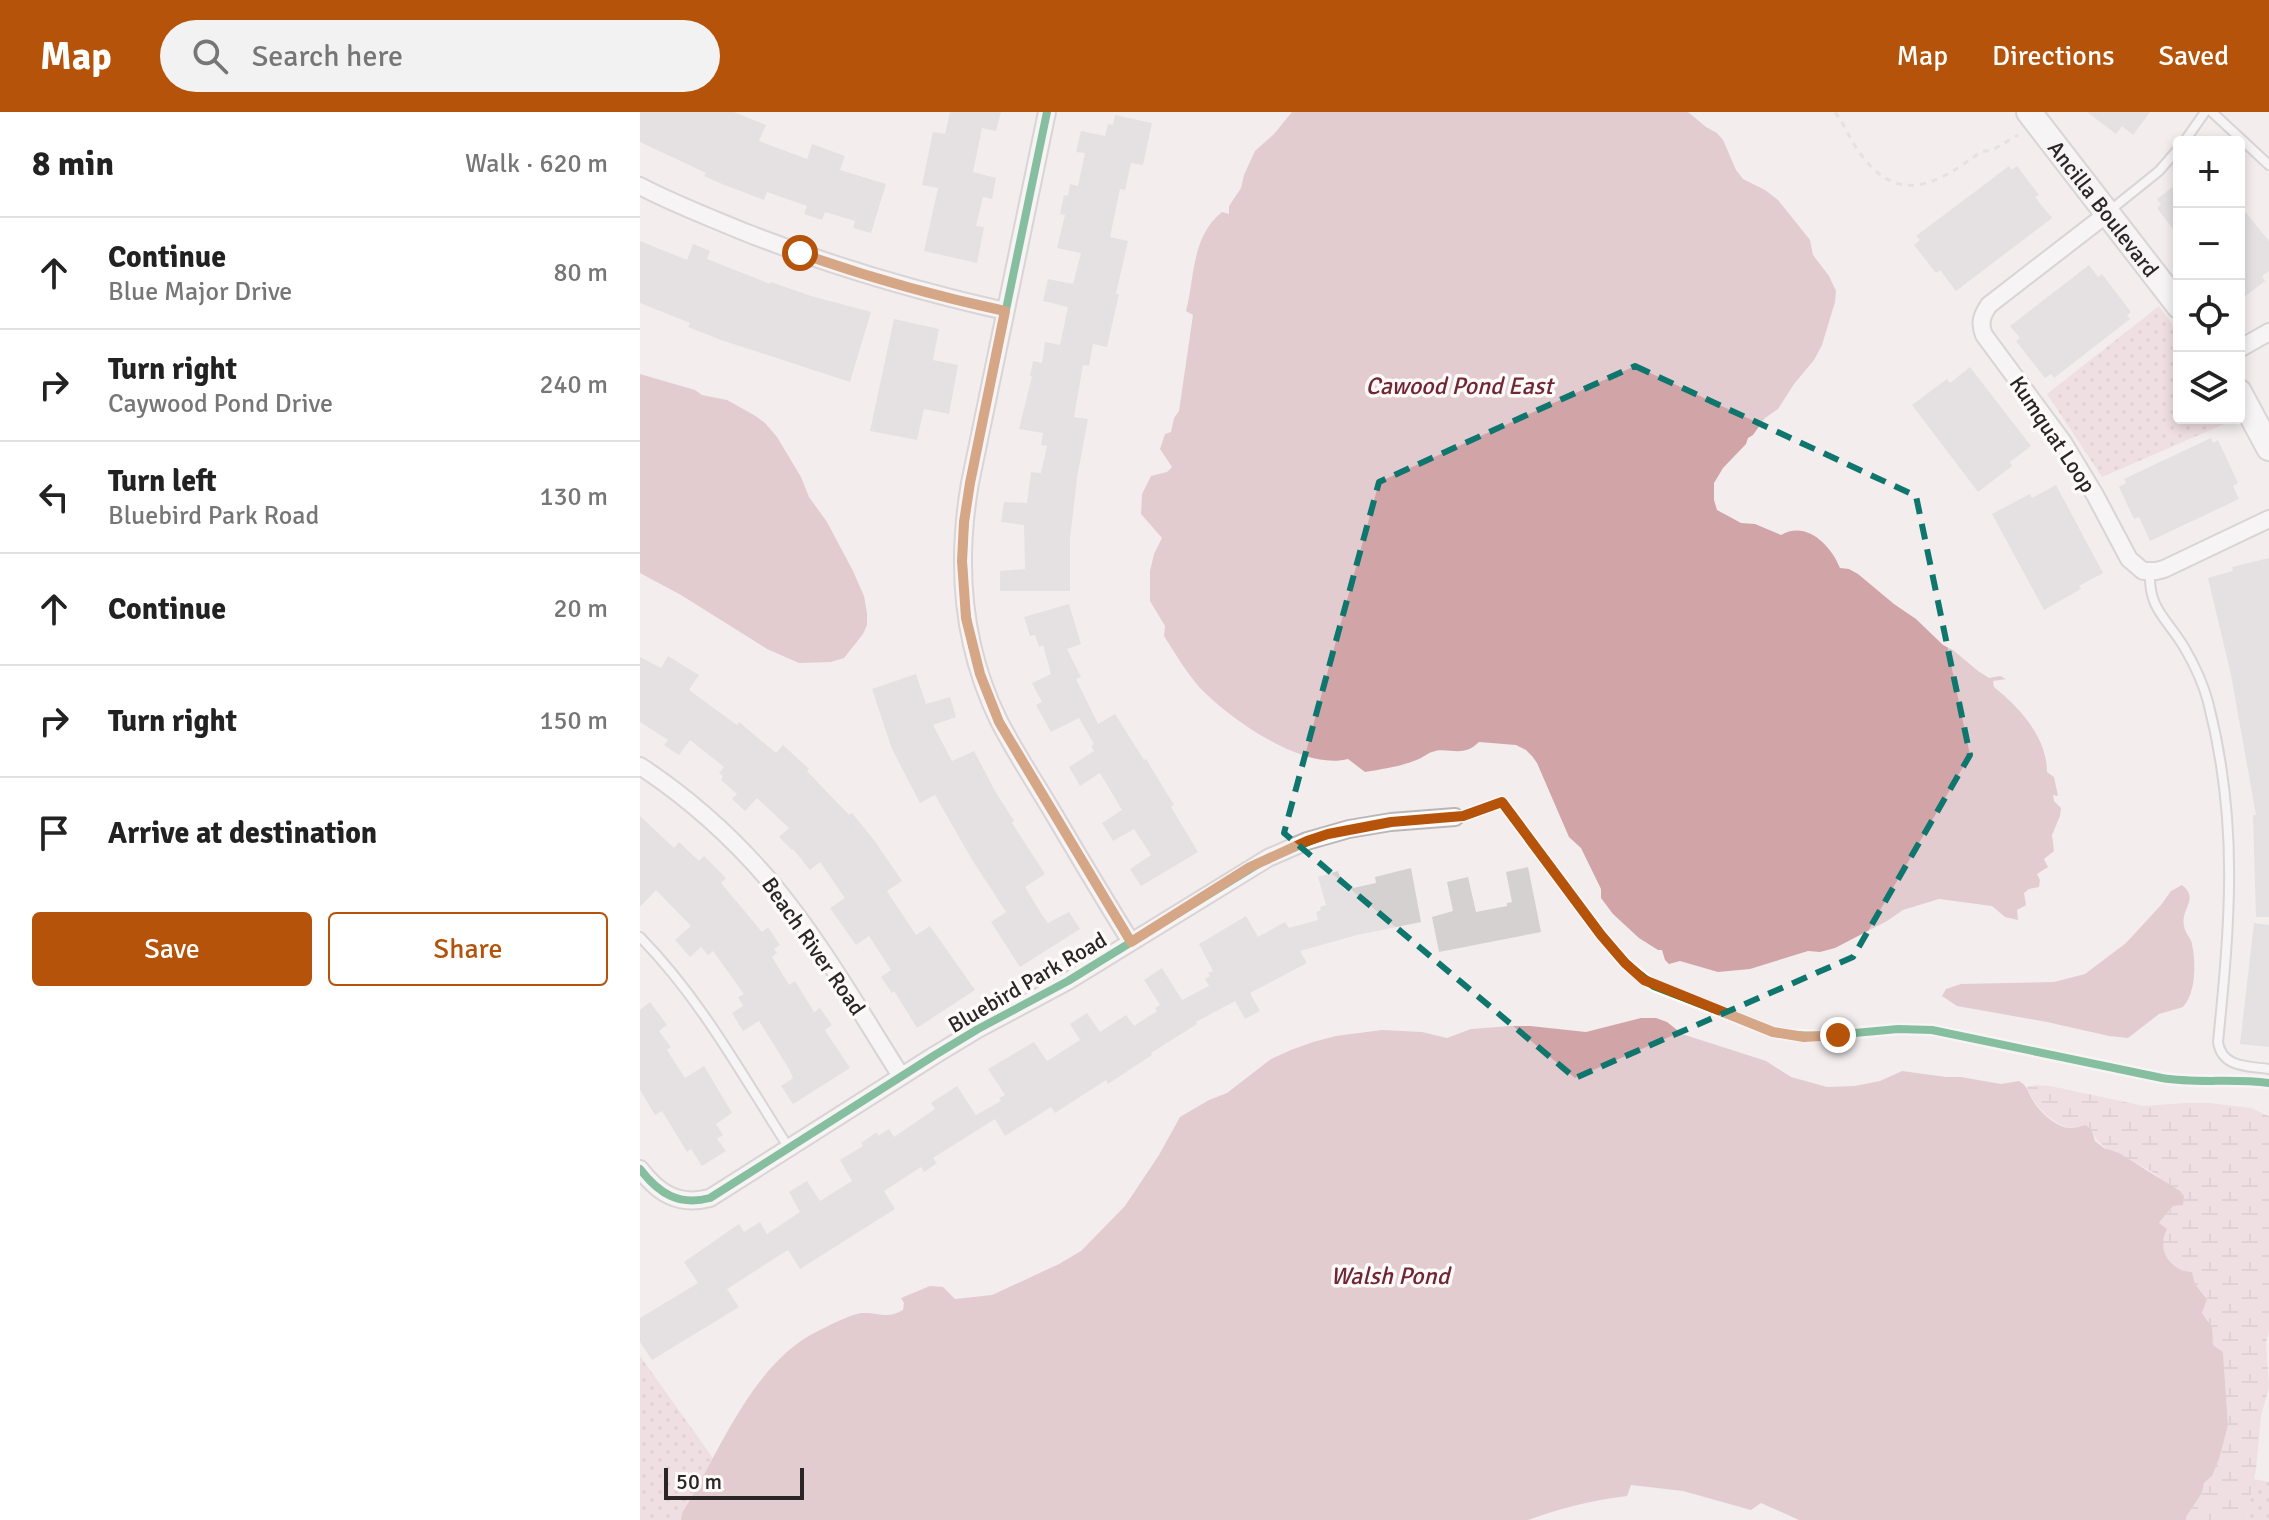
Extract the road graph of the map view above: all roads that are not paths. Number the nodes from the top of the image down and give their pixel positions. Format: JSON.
{"nodes":[{"id":1,"x":1047,"y":112,"type":"edge"},
{"id":2,"x":2205,"y":112,"type":"edge"},
{"id":3,"x":2212,"y":112,"type":"edge"},
{"id":4,"x":2025,"y":123,"type":"edge"},
{"id":5,"x":2188,"y":136,"type":"edge"},
{"id":6,"x":2173,"y":155,"type":"edge"},
{"id":7,"x":2269,"y":165,"type":"edge"},
{"id":8,"x":640,"y":186,"type":"edge"},
{"id":9,"x":2108,"y":213,"type":"junction"},
{"id":10,"x":2173,"y":298,"type":"edge"},
{"id":11,"x":1005,"y":311,"type":"junction"},
{"id":12,"x":2269,"y":332,"type":"edge"},
{"id":13,"x":2245,"y":346,"type":"edge"},
{"id":14,"x":2245,"y":403,"type":"edge"},
{"id":15,"x":2269,"y":448,"type":"edge"},
{"id":16,"x":2269,"y":519,"type":"edge"},
{"id":17,"x":2150,"y":571,"type":"junction"},
{"id":18,"x":640,"y":766,"type":"edge"},
{"id":19,"x":1455,"y":817,"type":"dead end"},
{"id":20,"x":640,"y":937,"type":"edge"},
{"id":21,"x":1131,"y":942,"type":"junction"},
{"id":22,"x":2269,"y":1069,"type":"edge"},
{"id":23,"x":901,"y":1076,"type":"junction"},
{"id":24,"x":789,"y":1148,"type":"junction"},
{"id":25,"x":640,"y":1169,"type":"edge"}],
"edges":[{"from":1,"to":11,"type":"street"},
{"from":2,"to":5,"type":"lane"},
{"from":3,"to":7,"type":"lane"},
{"from":4,"to":9,"type":"street","name":"Ancilla Boulevard"},
{"from":6,"to":9,"type":"lane"},
{"from":8,"to":11,"type":"street"},
{"from":9,"to":10,"type":"street","name":"Ancilla Boulevard"},
{"from":9,"to":17,"type":"street","name":"Kumquat Loop"},
{"from":11,"to":21,"type":"street"},
{"from":12,"to":13,"type":"street"},
{"from":14,"to":15,"type":"street"},
{"from":16,"to":17,"type":"street"},
{"from":17,"to":22,"type":"lane"},
{"from":18,"to":23,"type":"street","name":"Beach River Road"},
{"from":19,"to":21,"type":"street","name":"Bluebird Park Road"},
{"from":20,"to":24,"type":"lane"},
{"from":21,"to":23,"type":"street","name":"Bluebird Park Road"},
{"from":23,"to":24,"type":"street","name":"Bluebird Park Road"},
{"from":24,"to":25,"type":"street","name":"Bluebird Park Road"}]}
